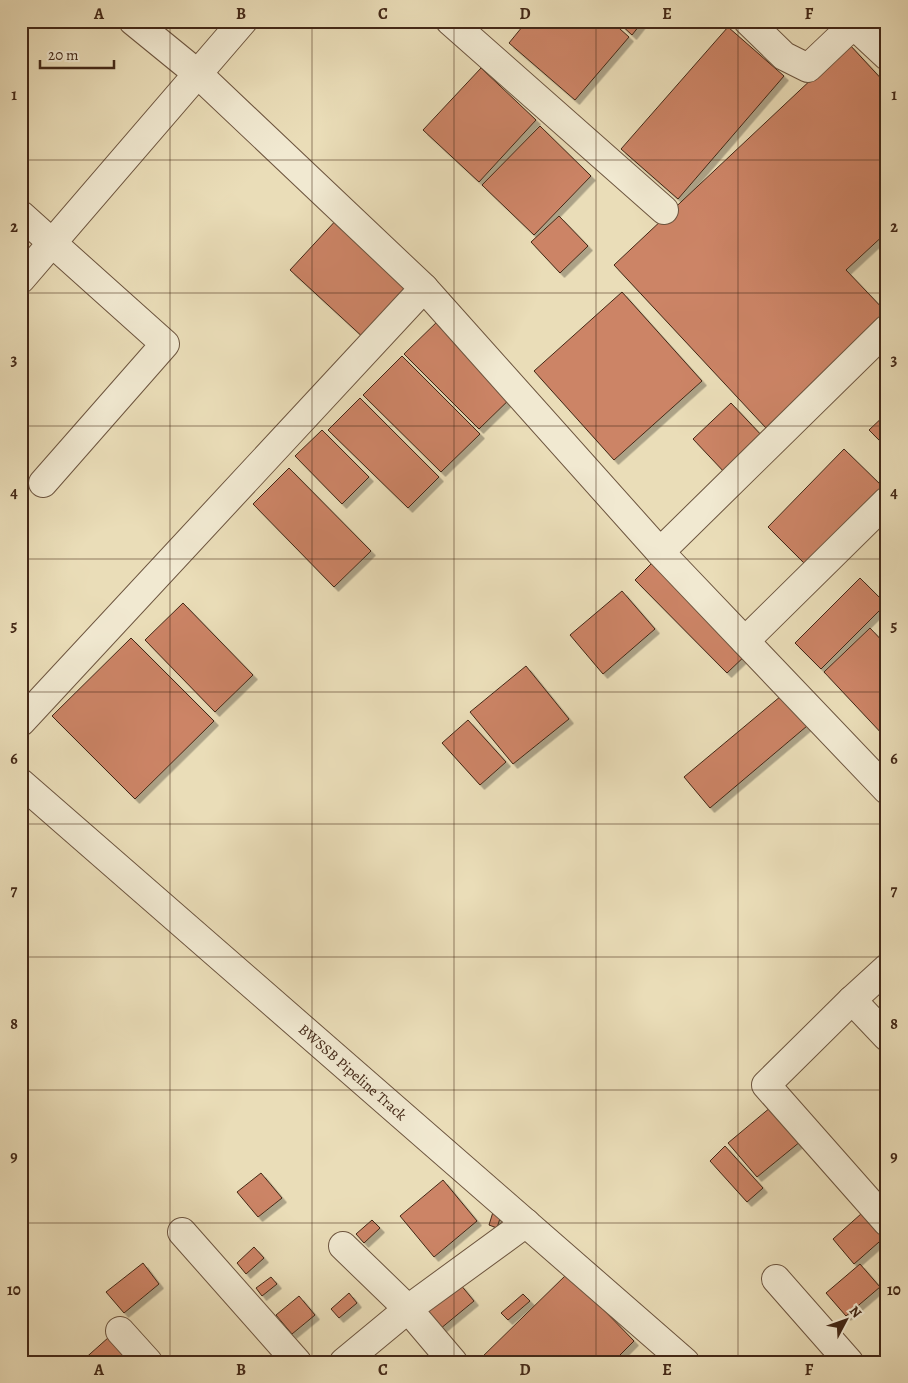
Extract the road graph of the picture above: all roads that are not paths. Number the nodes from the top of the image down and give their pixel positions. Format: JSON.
{"nodes":[{"id":1,"x":133,"y":21,"type":"edge"},
{"id":2,"x":243,"y":21,"type":"edge"},
{"id":3,"x":450,"y":21,"type":"edge"},
{"id":4,"x":748,"y":21,"type":"edge"},
{"id":5,"x":887,"y":56,"type":"edge"},
{"id":6,"x":198,"y":74,"type":"junction"},
{"id":7,"x":664,"y":210,"type":"dead end"},
{"id":8,"x":21,"y":215,"type":"edge"},
{"id":9,"x":53,"y":243,"type":"junction"},
{"id":10,"x":21,"y":279,"type":"edge"},
{"id":11,"x":424,"y":288,"type":"junction"},
{"id":12,"x":887,"y":328,"type":"edge"},
{"id":13,"x":43,"y":483,"type":"dead end"},
{"id":14,"x":887,"y":501,"type":"edge"},
{"id":15,"x":660,"y":552,"type":"junction"},
{"id":16,"x":745,"y":641,"type":"junction"},
{"id":17,"x":21,"y":722,"type":"edge"},
{"id":18,"x":21,"y":783,"type":"edge"},
{"id":19,"x":887,"y":790,"type":"edge"},
{"id":20,"x":887,"y":968,"type":"edge"},
{"id":21,"x":852,"y":1000,"type":"junction"},
{"id":22,"x":887,"y":1037,"type":"edge"},
{"id":23,"x":887,"y":1222,"type":"edge"},
{"id":24,"x":526,"y":1223,"type":"junction"},
{"id":25,"x":182,"y":1232,"type":"dead end"},
{"id":26,"x":343,"y":1246,"type":"dead end"},
{"id":27,"x":776,"y":1279,"type":"dead end"},
{"id":28,"x":408,"y":1309,"type":"junction"},
{"id":29,"x":120,"y":1332,"type":"dead end"},
{"id":30,"x":148,"y":1362,"type":"edge"},
{"id":31,"x":298,"y":1362,"type":"edge"},
{"id":32,"x":344,"y":1362,"type":"edge"},
{"id":33,"x":453,"y":1362,"type":"edge"},
{"id":34,"x":684,"y":1362,"type":"edge"},
{"id":35,"x":849,"y":1362,"type":"edge"}],
"edges":[{"from":1,"to":6,"type":"street"},
{"from":2,"to":6,"type":"street"},
{"from":3,"to":7,"type":"street"},
{"from":4,"to":5,"type":"street"},
{"from":6,"to":9,"type":"street"},
{"from":6,"to":11,"type":"street"},
{"from":8,"to":9,"type":"street"},
{"from":9,"to":10,"type":"street"},
{"from":9,"to":13,"type":"street"},
{"from":11,"to":15,"type":"street"},
{"from":11,"to":17,"type":"street"},
{"from":12,"to":15,"type":"street"},
{"from":14,"to":16,"type":"street"},
{"from":15,"to":16,"type":"street"},
{"from":16,"to":19,"type":"street"},
{"from":18,"to":24,"type":"street","name":"BWSSB Pipeline Track"},
{"from":20,"to":21,"type":"street"},
{"from":21,"to":22,"type":"street"},
{"from":21,"to":23,"type":"street"},
{"from":24,"to":28,"type":"street"},
{"from":24,"to":34,"type":"street","name":"BWSSB Pipeline Track"},
{"from":25,"to":31,"type":"street"},
{"from":26,"to":28,"type":"street"},
{"from":27,"to":35,"type":"street"},
{"from":28,"to":32,"type":"street"},
{"from":28,"to":33,"type":"street"},
{"from":29,"to":30,"type":"street"}]}
